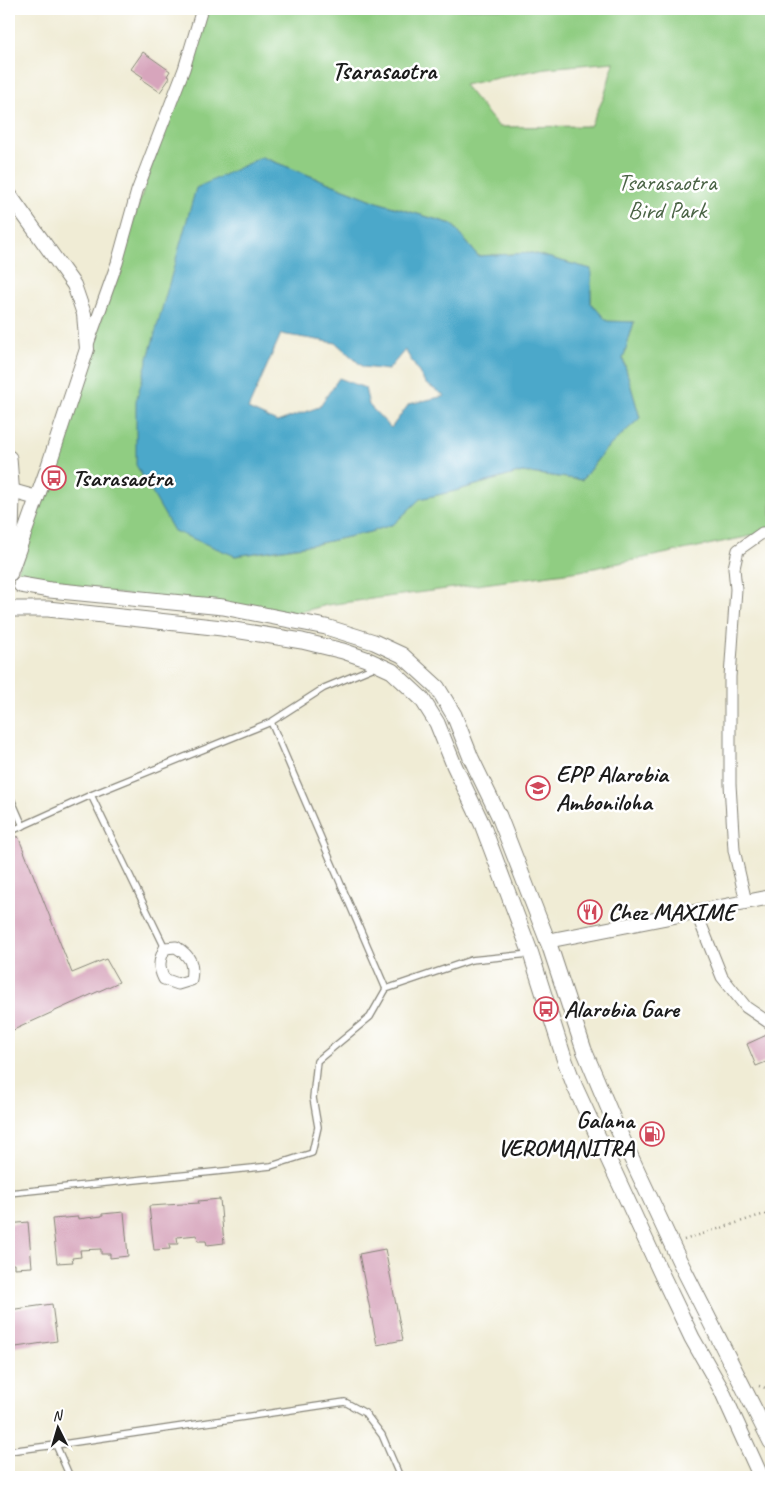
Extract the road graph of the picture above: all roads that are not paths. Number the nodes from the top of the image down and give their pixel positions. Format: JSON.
{"nodes":[{"id":1,"x":202,"y":9,"type":"edge"},
{"id":2,"x":9,"y":194,"type":"edge"},
{"id":3,"x":87,"y":349,"type":"junction"},
{"id":4,"x":9,"y":458,"type":"edge"},
{"id":5,"x":12,"y":491,"type":"junction"},
{"id":6,"x":37,"y":498,"type":"junction"},
{"id":7,"x":771,"y":532,"type":"edge"},
{"id":8,"x":9,"y":573,"type":"edge"},
{"id":9,"x":21,"y":584,"type":"junction"},
{"id":10,"x":12,"y":611,"type":"edge"},
{"id":11,"x":379,"y":666,"type":"junction"},
{"id":12,"x":271,"y":722,"type":"junction"},
{"id":13,"x":9,"y":794,"type":"edge"},
{"id":14,"x":92,"y":795,"type":"junction"},
{"id":15,"x":23,"y":826,"type":"junction"},
{"id":16,"x":9,"y":832,"type":"edge"},
{"id":17,"x":771,"y":897,"type":"edge"},
{"id":18,"x":746,"y":902,"type":"junction"},
{"id":19,"x":696,"y":912,"type":"junction"},
{"id":20,"x":548,"y":941,"type":"junction"},
{"id":21,"x":164,"y":948,"type":"dead end"},
{"id":22,"x":530,"y":949,"type":"junction"},
{"id":23,"x":386,"y":990,"type":"junction"},
{"id":24,"x":771,"y":1024,"type":"edge"},
{"id":25,"x":9,"y":1193,"type":"edge"},
{"id":26,"x":771,"y":1442,"type":"edge"},
{"id":27,"x":56,"y":1445,"type":"junction"},
{"id":28,"x":9,"y":1451,"type":"edge"},
{"id":29,"x":70,"y":1477,"type":"edge"},
{"id":30,"x":400,"y":1477,"type":"edge"},
{"id":31,"x":761,"y":1477,"type":"edge"}],
"edges":[{"from":1,"to":3,"type":"street"},
{"from":2,"to":3,"type":"street"},
{"from":3,"to":6,"type":"street"},
{"from":4,"to":5,"type":"main road"},
{"from":5,"to":6,"type":"street"},
{"from":5,"to":8,"type":"main road"},
{"from":6,"to":8,"type":"street"},
{"from":7,"to":18,"type":"street"},
{"from":8,"to":9,"type":"main road"},
{"from":9,"to":10,"type":"main road"},
{"from":9,"to":20,"type":"main road"},
{"from":10,"to":11,"type":"main road"},
{"from":11,"to":12,"type":"lane"},
{"from":11,"to":22,"type":"main road"},
{"from":12,"to":14,"type":"lane"},
{"from":12,"to":23,"type":"lane"},
{"from":13,"to":15,"type":"lane"},
{"from":14,"to":15,"type":"lane"},
{"from":14,"to":21,"type":"lane"},
{"from":15,"to":16,"type":"lane"},
{"from":17,"to":18,"type":"street"},
{"from":18,"to":19,"type":"street"},
{"from":19,"to":20,"type":"street"},
{"from":19,"to":24,"type":"street"},
{"from":20,"to":26,"type":"main road"},
{"from":22,"to":23,"type":"lane"},
{"from":22,"to":31,"type":"main road"},
{"from":23,"to":25,"type":"lane"},
{"from":27,"to":28,"type":"lane"},
{"from":27,"to":29,"type":"lane"},
{"from":27,"to":30,"type":"lane"}]}
